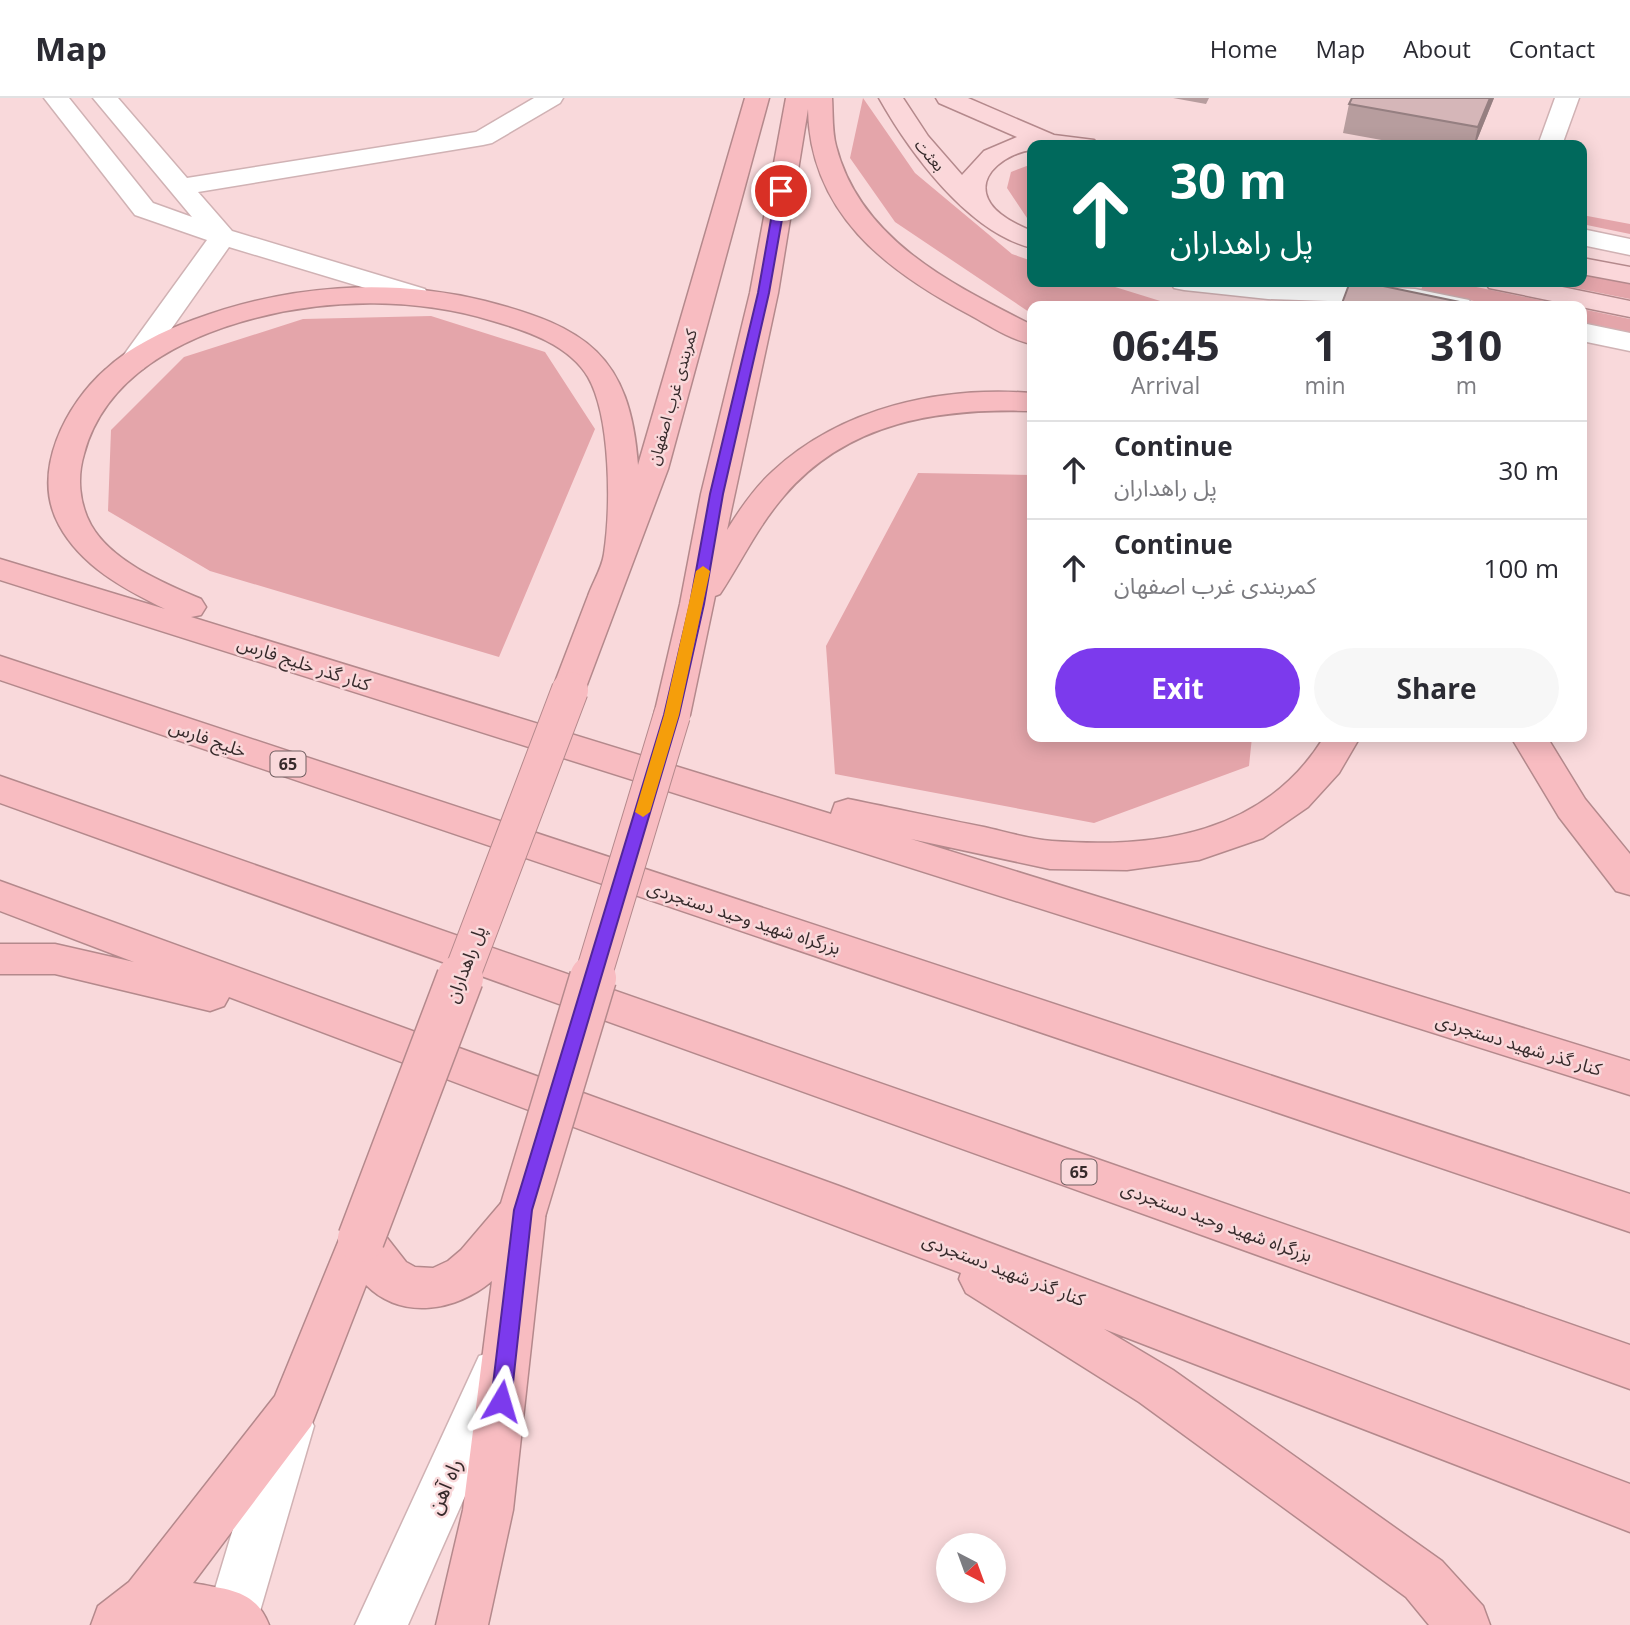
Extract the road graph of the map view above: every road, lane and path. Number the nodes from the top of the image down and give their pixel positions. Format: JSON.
{"nodes":[{"id":1,"x":56,"y":98,"type":"edge"},
{"id":2,"x":104,"y":98,"type":"edge"},
{"id":3,"x":551,"y":98,"type":"edge"},
{"id":4,"x":757,"y":98,"type":"edge"},
{"id":5,"x":798,"y":98,"type":"edge"},
{"id":6,"x":820,"y":98,"type":"edge"},
{"id":7,"x":891,"y":98,"type":"edge"},
{"id":8,"x":948,"y":98,"type":"edge"},
{"id":9,"x":1567,"y":98,"type":"edge"},
{"id":10,"x":1045,"y":140,"type":"edge"},
{"id":11,"x":1552,"y":140,"type":"edge"},
{"id":12,"x":1027,"y":144,"type":"edge"},
{"id":13,"x":180,"y":187,"type":"junction"},
{"id":14,"x":978,"y":206,"type":"junction"},
{"id":15,"x":223,"y":237,"type":"junction"},
{"id":16,"x":1027,"y":238,"type":"edge"},
{"id":17,"x":1587,"y":238,"type":"edge"},
{"id":18,"x":1630,"y":247,"type":"edge"},
{"id":19,"x":1587,"y":254,"type":"edge"},
{"id":20,"x":1630,"y":258,"type":"edge"},
{"id":21,"x":1587,"y":267,"type":"edge"},
{"id":22,"x":1630,"y":275,"type":"edge"},
{"id":23,"x":1231,"y":287,"type":"edge"},
{"id":24,"x":1523,"y":287,"type":"edge"},
{"id":25,"x":415,"y":295,"type":"junction"},
{"id":26,"x":1435,"y":301,"type":"edge"},
{"id":27,"x":1630,"y":309,"type":"edge"},
{"id":28,"x":1027,"y":333,"type":"edge"},
{"id":29,"x":1587,"y":333,"type":"edge"},
{"id":30,"x":1630,"y":342,"type":"edge"},
{"id":31,"x":133,"y":363,"type":"junction"},
{"id":32,"x":1027,"y":402,"type":"edge"},
{"id":33,"x":620,"y":555,"type":"junction"},
{"id":34,"x":0,"y":569,"type":"edge"},
{"id":35,"x":697,"y":604,"type":"junction"},
{"id":36,"x":0,"y":668,"type":"edge"},
{"id":37,"x":345,"y":676,"type":"junction"},
{"id":38,"x":570,"y":690,"type":"joint"},
{"id":39,"x":1339,"y":742,"type":"edge"},
{"id":40,"x":1532,"y":742,"type":"edge"},
{"id":41,"x":606,"y":760,"type":"junction"},
{"id":42,"x":0,"y":789,"type":"edge"},
{"id":43,"x":576,"y":861,"type":"joint"},
{"id":44,"x":1630,"y":881,"type":"edge"},
{"id":45,"x":0,"y":896,"type":"edge"},
{"id":46,"x":0,"y":959,"type":"edge"},
{"id":47,"x":376,"y":1035,"type":"junction"},
{"id":48,"x":1630,"y":1078,"type":"edge"},
{"id":49,"x":523,"y":1210,"type":"junction"},
{"id":50,"x":1630,"y":1213,"type":"edge"},
{"id":51,"x":906,"y":1231,"type":"junction"},
{"id":52,"x":361,"y":1239,"type":"junction"},
{"id":53,"x":507,"y":1346,"type":"junction"},
{"id":54,"x":1630,"y":1367,"type":"edge"},
{"id":55,"x":294,"y":1410,"type":"junction"},
{"id":56,"x":1630,"y":1508,"type":"edge"},
{"id":57,"x":133,"y":1612,"type":"edge"},
{"id":58,"x":235,"y":1623,"type":"edge"},
{"id":59,"x":381,"y":1625,"type":"edge"},
{"id":60,"x":462,"y":1625,"type":"edge"},
{"id":61,"x":1464,"y":1625,"type":"edge"}],
"edges":[{"from":1,"to":15,"type":"street"},
{"from":2,"to":13,"type":"street"},
{"from":3,"to":13,"type":"street"},
{"from":4,"to":33,"type":"highway","name":"کمربندی غرب اصفهان"},
{"from":5,"to":35,"type":"highway"},
{"from":6,"to":28,"type":"highway"},
{"from":7,"to":14,"type":"main road","name":"بعثت"},
{"from":8,"to":10,"type":"main road"},
{"from":9,"to":11,"type":"street"},
{"from":12,"to":14,"type":"main road"},
{"from":13,"to":15,"type":"street"},
{"from":14,"to":16,"type":"main road","name":"بعثت"},
{"from":15,"to":25,"type":"street"},
{"from":15,"to":31,"type":"street"},
{"from":17,"to":18,"type":"street"},
{"from":19,"to":20,"type":"main road"},
{"from":21,"to":22,"type":"main road"},
{"from":23,"to":26,"type":"street"},
{"from":24,"to":27,"type":"main road"},
{"from":25,"to":31,"type":"highway"},
{"from":25,"to":33,"type":"highway"},
{"from":29,"to":30,"type":"street"},
{"from":31,"to":37,"type":"highway"},
{"from":32,"to":35,"type":"highway"},
{"from":33,"to":38,"type":"highway","name":"کمربندی غرب اصفهان"},
{"from":34,"to":37,"type":"highway","name":"کنار گذر خلیج فارس"},
{"from":35,"to":49,"type":"highway","bridge":true},
{"from":36,"to":43,"type":"highway","name":"خلیج فارس","number":"65"},
{"from":37,"to":41,"type":"highway","name":"کنار گذر خلیج فارس"},
{"from":38,"to":52,"type":"highway","name":"پل راهداران","bridge":true},
{"from":39,"to":41,"type":"highway"},
{"from":40,"to":44,"type":"highway"},
{"from":41,"to":48,"type":"highway","name":"کنار گذر شهید دستجردی"},
{"from":42,"to":54,"type":"highway","name":"بزرگراه شهید وحید دستجردی","number":"65"},
{"from":43,"to":50,"type":"highway","name":"بزرگراه شهید وحید دستجردی","number":"65"},
{"from":45,"to":47,"type":"highway"},
{"from":46,"to":47,"type":"highway"},
{"from":47,"to":51,"type":"highway","name":"کنار گذر شهید دستجردی"},
{"from":49,"to":52,"type":"highway"},
{"from":49,"to":53,"type":"highway"},
{"from":51,"to":56,"type":"highway","name":"کنار گذر شهید دستجردی"},
{"from":51,"to":61,"type":"highway"},
{"from":52,"to":55,"type":"highway","name":"پل راهداران"},
{"from":53,"to":59,"type":"street","name":"راه آهن"},
{"from":53,"to":60,"type":"highway"},
{"from":55,"to":57,"type":"highway","name":"پل راهداران"},
{"from":55,"to":58,"type":"street"},
{"from":57,"to":58,"type":"highway"}]}
